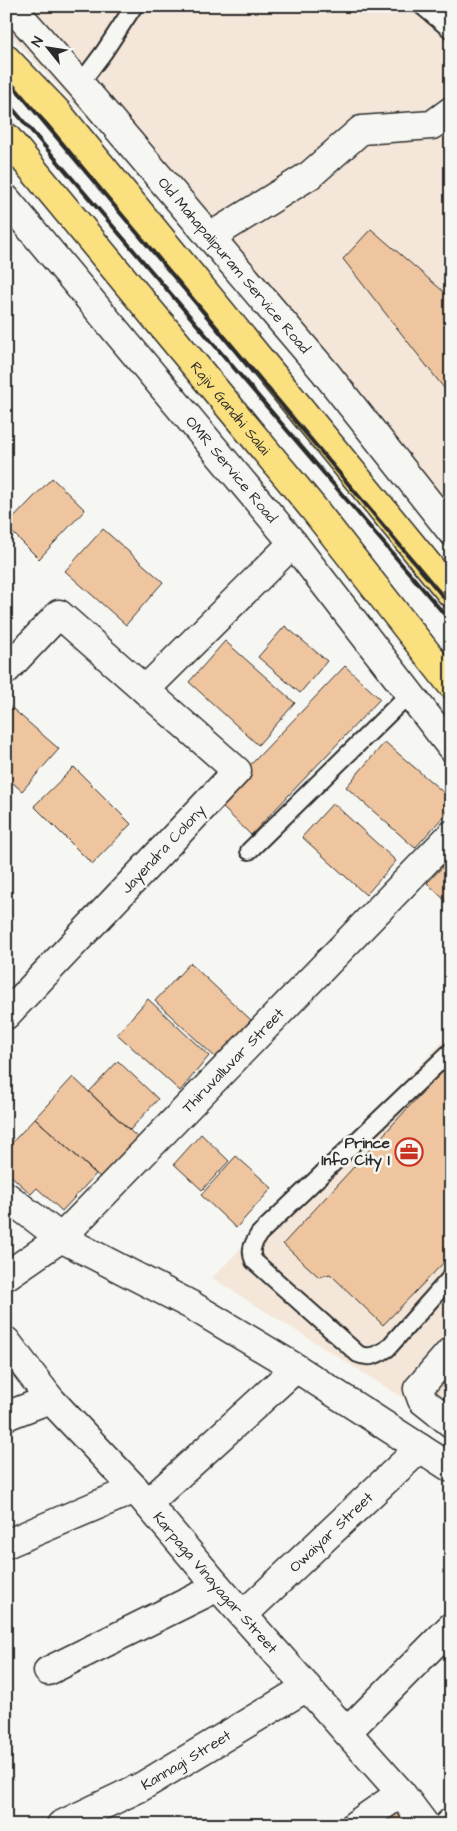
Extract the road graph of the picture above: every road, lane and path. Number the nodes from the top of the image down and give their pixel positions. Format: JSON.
{"nodes":[{"id":1,"x":11,"y":6,"type":"edge"},
{"id":2,"x":134,"y":6,"type":"edge"},
{"id":3,"x":422,"y":6,"type":"edge"},
{"id":4,"x":451,"y":30,"type":"edge"},
{"id":5,"x":6,"y":59,"type":"edge"},
{"id":6,"x":80,"y":84,"type":"junction"},
{"id":7,"x":451,"y":111,"type":"edge"},
{"id":8,"x":6,"y":137,"type":"edge"},
{"id":9,"x":6,"y":199,"type":"edge"},
{"id":10,"x":210,"y":237,"type":"junction"},
{"id":11,"x":451,"y":531,"type":"edge"},
{"id":12,"x":293,"y":543,"type":"junction"},
{"id":13,"x":451,"y":593,"type":"edge"},
{"id":14,"x":6,"y":670,"type":"edge"},
{"id":15,"x":451,"y":684,"type":"edge"},
{"id":16,"x":145,"y":690,"type":"junction"},
{"id":17,"x":409,"y":694,"type":"junction"},
{"id":18,"x":451,"y":747,"type":"edge"},
{"id":19,"x":451,"y":835,"type":"edge"},
{"id":20,"x":249,"y":851,"type":"dead end"},
{"id":21,"x":6,"y":1015,"type":"edge"},
{"id":22,"x":451,"y":1051,"type":"edge"},
{"id":23,"x":6,"y":1196,"type":"edge"},
{"id":24,"x":61,"y":1238,"type":"junction"},
{"id":25,"x":6,"y":1276,"type":"edge"},
{"id":26,"x":451,"y":1277,"type":"edge"},
{"id":27,"x":6,"y":1341,"type":"edge"},
{"id":28,"x":451,"y":1351,"type":"edge"},
{"id":29,"x":296,"y":1368,"type":"junction"},
{"id":30,"x":50,"y":1399,"type":"junction"},
{"id":31,"x":6,"y":1416,"type":"edge"},
{"id":32,"x":451,"y":1423,"type":"edge"},
{"id":33,"x":420,"y":1448,"type":"junction"},
{"id":34,"x":451,"y":1468,"type":"edge"},
{"id":35,"x":142,"y":1496,"type":"junction"},
{"id":36,"x":6,"y":1544,"type":"edge"},
{"id":37,"x":218,"y":1587,"type":"junction"},
{"id":38,"x":243,"y":1615,"type":"junction"},
{"id":39,"x":451,"y":1627,"type":"edge"},
{"id":40,"x":48,"y":1671,"type":"dead end"},
{"id":41,"x":308,"y":1687,"type":"junction"},
{"id":42,"x":347,"y":1732,"type":"junction"},
{"id":43,"x":401,"y":1793,"type":"junction"},
{"id":44,"x":61,"y":1825,"type":"edge"},
{"id":45,"x":355,"y":1825,"type":"edge"},
{"id":46,"x":426,"y":1825,"type":"edge"}],
"edges":[{"from":1,"to":6,"type":"street","name":"Old Mahapalipuram Service Road"},
{"from":2,"to":6,"type":"lane"},
{"from":3,"to":4,"type":"lane"},
{"from":5,"to":13,"type":"main road"},
{"from":6,"to":10,"type":"street","name":"Old Mahapalipuram Service Road"},
{"from":7,"to":10,"type":"street"},
{"from":8,"to":15,"type":"main road","name":"Rajiv Gandhi Salai"},
{"from":9,"to":12,"type":"street","name":"OMR Service Road"},
{"from":10,"to":11,"type":"street","name":"Old Mahapalipuram Service Road"},
{"from":12,"to":16,"type":"street"},
{"from":12,"to":17,"type":"street","name":"OMR Service Road"},
{"from":14,"to":16,"type":"street","name":"Jayendra Colony"},
{"from":16,"to":21,"type":"street","name":"Jayendra Colony"},
{"from":17,"to":18,"type":"street","name":"OMR Service Road"},
{"from":17,"to":20,"type":"lane"},
{"from":19,"to":24,"type":"street","name":"Thiruvalluvar Street"},
{"from":22,"to":26,"type":"lane"},
{"from":23,"to":24,"type":"street"},
{"from":24,"to":25,"type":"street","name":"Thiruvalluvar Street"},
{"from":24,"to":29,"type":"street"},
{"from":27,"to":30,"type":"street","name":"Karpaga Vinayagar Street"},
{"from":28,"to":32,"type":"street"},
{"from":29,"to":33,"type":"street"},
{"from":29,"to":35,"type":"street"},
{"from":30,"to":31,"type":"street"},
{"from":30,"to":35,"type":"street","name":"Karpaga Vinayagar Street"},
{"from":33,"to":34,"type":"street"},
{"from":33,"to":38,"type":"street","name":"Owaiyar Street"},
{"from":35,"to":36,"type":"street"},
{"from":35,"to":37,"type":"street","name":"Karpaga Vinayagar Street"},
{"from":37,"to":38,"type":"street","name":"Karpaga Vinayagar Street"},
{"from":37,"to":40,"type":"street"},
{"from":38,"to":41,"type":"street","name":"Karpaga Vinayagar Street"},
{"from":39,"to":42,"type":"street"},
{"from":41,"to":42,"type":"street","name":"Karpaga Vinayagar Street"},
{"from":41,"to":44,"type":"street","name":"Kannagi Street"},
{"from":42,"to":43,"type":"street","name":"Karpaga Vinayagar Street"},
{"from":43,"to":45,"type":"street"},
{"from":43,"to":46,"type":"street","name":"Karpaga Vinayagar Street"}]}
